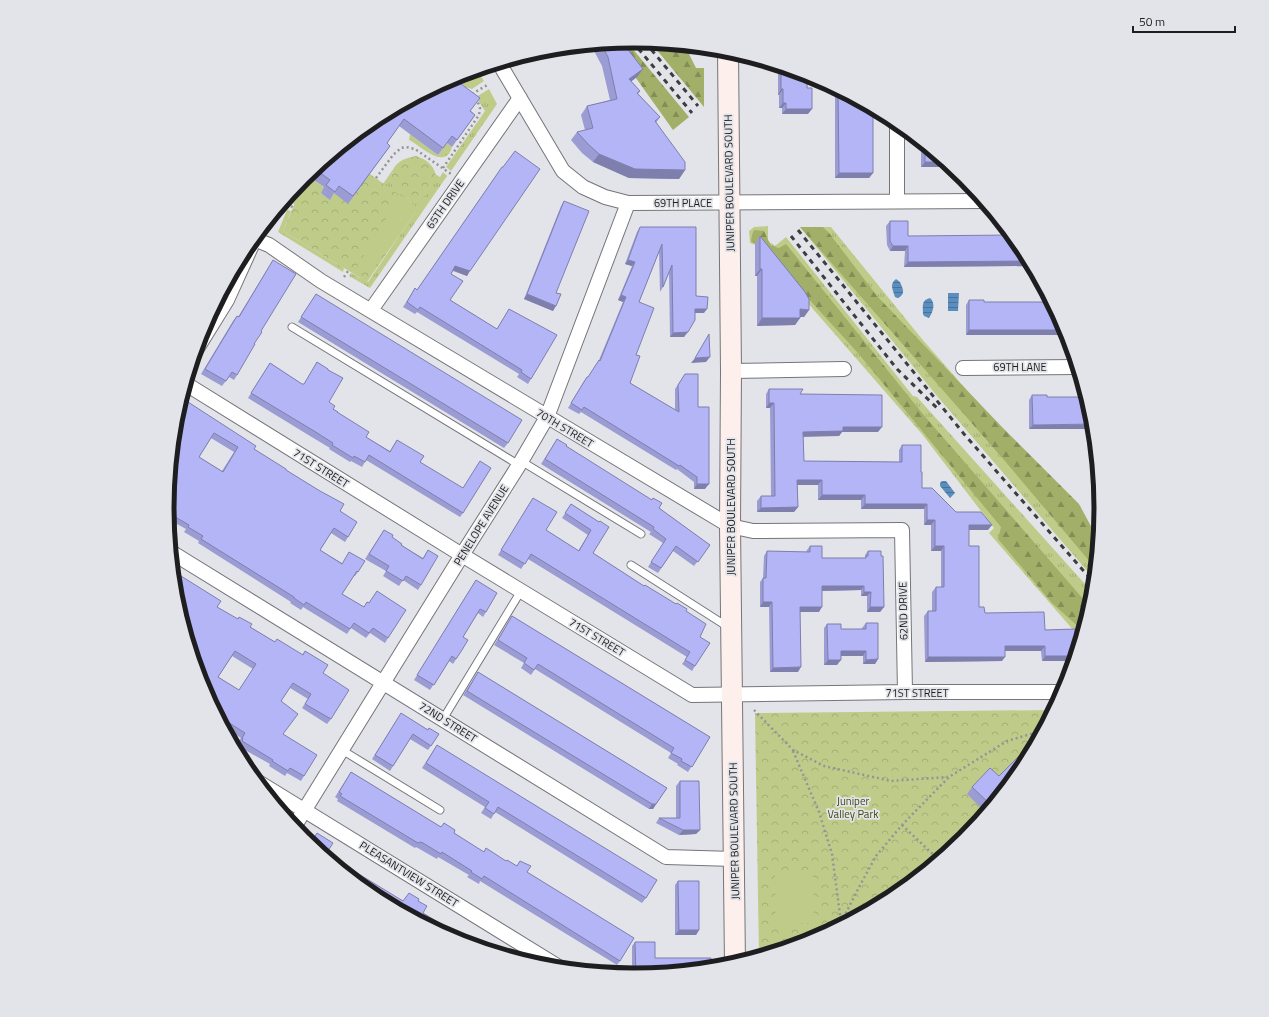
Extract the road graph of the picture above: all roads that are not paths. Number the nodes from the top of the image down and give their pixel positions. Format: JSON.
{"nodes":[{"id":1,"x":728,"y":58,"type":"edge"},
{"id":2,"x":502,"y":68,"type":"edge"},
{"id":3,"x":520,"y":98,"type":"junction"},
{"id":4,"x":897,"y":131,"type":"edge"},
{"id":5,"x":897,"y":201,"type":"junction"},
{"id":6,"x":977,"y":201,"type":"edge"},
{"id":7,"x":730,"y":202,"type":"junction"},
{"id":8,"x":628,"y":203,"type":"junction"},
{"id":9,"x":260,"y":241,"type":"edge"},
{"id":10,"x":239,"y":273,"type":"edge"},
{"id":11,"x":371,"y":310,"type":"junction"},
{"id":12,"x":214,"y":322,"type":"edge"},
{"id":13,"x":292,"y":327,"type":"dead end"},
{"id":14,"x":1073,"y":367,"type":"edge"},
{"id":15,"x":963,"y":368,"type":"dead end"},
{"id":16,"x":844,"y":369,"type":"dead end"},
{"id":17,"x":731,"y":371,"type":"junction"},
{"id":18,"x":191,"y":387,"type":"edge"},
{"id":19,"x":547,"y":417,"type":"junction"},
{"id":20,"x":520,"y":463,"type":"junction"},
{"id":21,"x":730,"y":526,"type":"junction"},
{"id":22,"x":902,"y":530,"type":"joint"},
{"id":23,"x":641,"y":534,"type":"dead end"},
{"id":24,"x":177,"y":555,"type":"edge"},
{"id":25,"x":462,"y":555,"type":"junction"},
{"id":26,"x":631,"y":565,"type":"dead end"},
{"id":27,"x":521,"y":591,"type":"junction"},
{"id":28,"x":732,"y":629,"type":"junction"},
{"id":29,"x":383,"y":682,"type":"junction"},
{"id":30,"x":905,"y":692,"type":"junction"},
{"id":31,"x":1057,"y":692,"type":"edge"},
{"id":32,"x":733,"y":694,"type":"junction"},
{"id":33,"x":443,"y":719,"type":"junction"},
{"id":34,"x":342,"y":750,"type":"junction"},
{"id":35,"x":268,"y":788,"type":"edge"},
{"id":36,"x":305,"y":810,"type":"junction"},
{"id":37,"x":440,"y":810,"type":"dead end"},
{"id":38,"x":297,"y":822,"type":"edge"},
{"id":39,"x":734,"y":858,"type":"junction"},
{"id":40,"x":736,"y":957,"type":"edge"},
{"id":41,"x":548,"y":961,"type":"edge"}],
"edges":[{"from":1,"to":7,"type":"street","name":"JUNIPER BOULEVARD SOUTH"},
{"from":2,"to":3,"type":"street","name":"69TH PLACE"},
{"from":3,"to":8,"type":"street","name":"69TH PLACE"},
{"from":3,"to":11,"type":"street","name":"65TH DRIVE"},
{"from":4,"to":5,"type":"street"},
{"from":5,"to":6,"type":"street","name":"69TH PLACE"},
{"from":5,"to":7,"type":"street","name":"69TH PLACE"},
{"from":7,"to":8,"type":"street","name":"69TH PLACE"},
{"from":7,"to":17,"type":"street","name":"JUNIPER BOULEVARD SOUTH"},
{"from":8,"to":19,"type":"street","name":"PENELOPE AVENUE"},
{"from":9,"to":11,"type":"street","name":"70TH STREET"},
{"from":10,"to":12,"type":"street"},
{"from":11,"to":19,"type":"street","name":"70TH STREET"},
{"from":13,"to":20,"type":"lane"},
{"from":14,"to":15,"type":"street","name":"69TH LANE"},
{"from":16,"to":17,"type":"street"},
{"from":17,"to":21,"type":"street","name":"JUNIPER BOULEVARD SOUTH"},
{"from":18,"to":25,"type":"street","name":"71ST STREET"},
{"from":19,"to":20,"type":"street","name":"PENELOPE AVENUE"},
{"from":19,"to":21,"type":"street","name":"70TH STREET"},
{"from":20,"to":23,"type":"lane"},
{"from":20,"to":25,"type":"street","name":"PENELOPE AVENUE"},
{"from":21,"to":22,"type":"street","name":"70TH STREET"},
{"from":21,"to":28,"type":"street","name":"JUNIPER BOULEVARD SOUTH"},
{"from":22,"to":30,"type":"street","name":"62ND DRIVE"},
{"from":24,"to":29,"type":"street","name":"72ND STREET"},
{"from":25,"to":27,"type":"street","name":"71ST STREET"},
{"from":25,"to":29,"type":"street","name":"PENELOPE AVENUE"},
{"from":26,"to":28,"type":"lane"},
{"from":27,"to":32,"type":"street","name":"71ST STREET"},
{"from":27,"to":33,"type":"lane"},
{"from":28,"to":32,"type":"street","name":"JUNIPER BOULEVARD SOUTH"},
{"from":29,"to":33,"type":"street","name":"72ND STREET"},
{"from":29,"to":34,"type":"street","name":"PENELOPE AVENUE"},
{"from":30,"to":31,"type":"street","name":"71ST STREET"},
{"from":30,"to":32,"type":"street","name":"71ST STREET"},
{"from":32,"to":39,"type":"street","name":"JUNIPER BOULEVARD SOUTH"},
{"from":33,"to":39,"type":"street","name":"72ND STREET"},
{"from":34,"to":36,"type":"street","name":"PENELOPE AVENUE"},
{"from":34,"to":37,"type":"lane"},
{"from":35,"to":36,"type":"street","name":"PLEASANTVIEW STREET"},
{"from":36,"to":38,"type":"street","name":"PENELOPE AVENUE"},
{"from":36,"to":41,"type":"street","name":"PLEASANTVIEW STREET"},
{"from":39,"to":40,"type":"street","name":"JUNIPER BOULEVARD SOUTH"}]}
